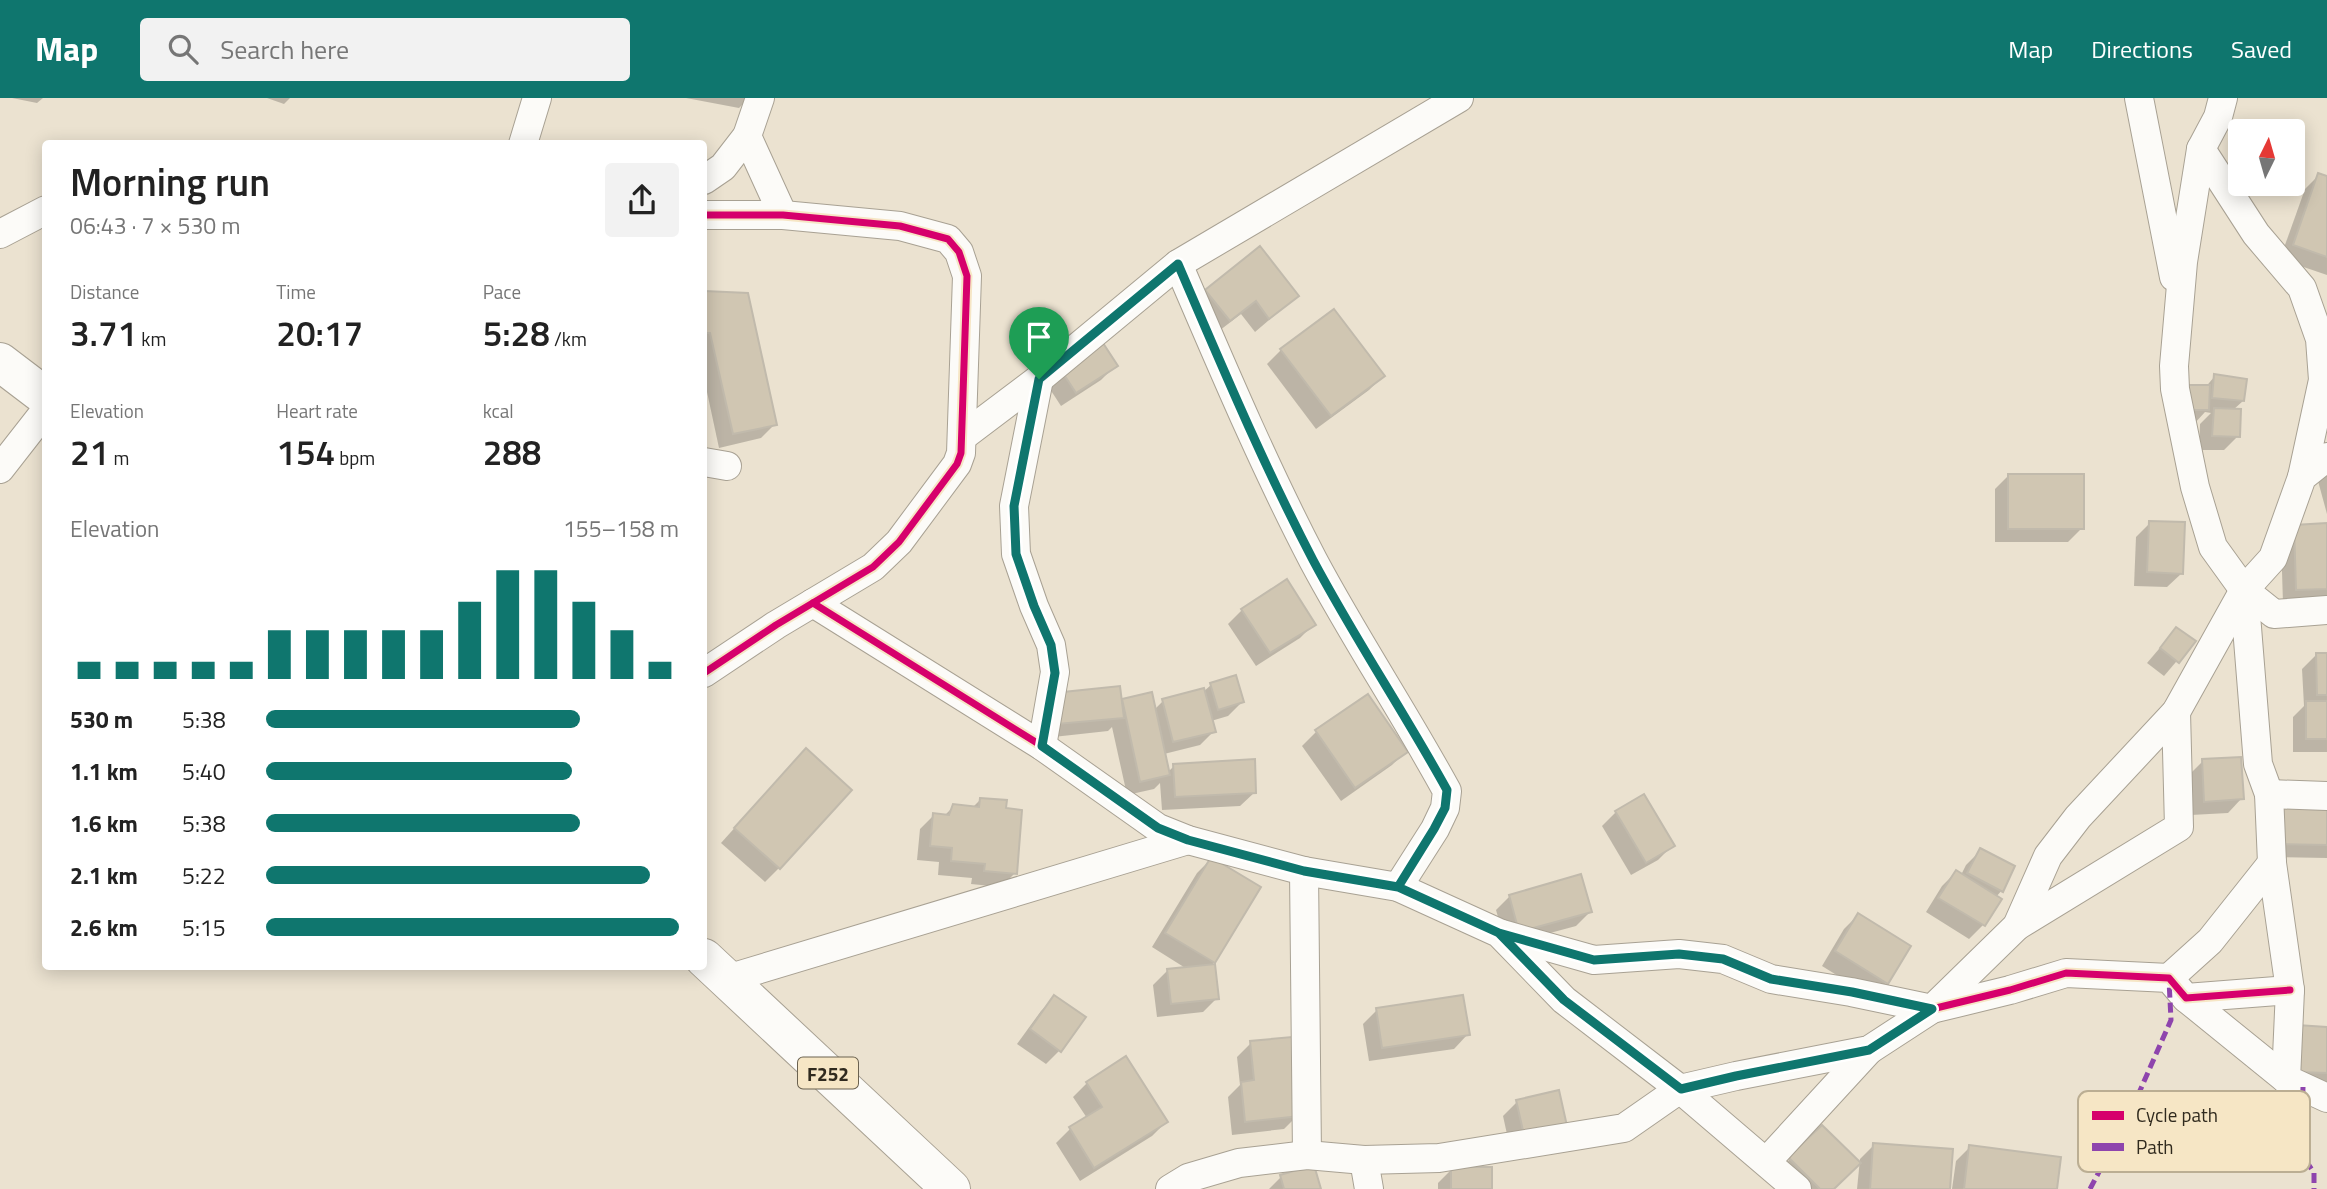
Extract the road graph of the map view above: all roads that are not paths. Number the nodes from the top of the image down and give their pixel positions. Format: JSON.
{"nodes":[{"id":1,"x":537,"y":98,"type":"edge"},
{"id":2,"x":760,"y":98,"type":"edge"},
{"id":3,"x":1459,"y":98,"type":"edge"},
{"id":4,"x":2139,"y":98,"type":"edge"},
{"id":5,"x":2223,"y":98,"type":"edge"},
{"id":6,"x":747,"y":136,"type":"junction"},
{"id":7,"x":524,"y":140,"type":"edge"},
{"id":8,"x":2201,"y":149,"type":"junction"},
{"id":9,"x":707,"y":178,"type":"edge"},
{"id":10,"x":42,"y":211,"type":"edge"},
{"id":11,"x":707,"y":215,"type":"edge"},
{"id":12,"x":783,"y":215,"type":"junction"},
{"id":13,"x":0,"y":234,"type":"edge"},
{"id":14,"x":1178,"y":264,"type":"junction"},
{"id":15,"x":2179,"y":302,"type":"junction"},
{"id":16,"x":0,"y":362,"type":"edge"},
{"id":17,"x":1039,"y":379,"type":"junction"},
{"id":18,"x":42,"y":394,"type":"edge"},
{"id":19,"x":42,"y":415,"type":"edge"},
{"id":20,"x":962,"y":437,"type":"junction"},
{"id":21,"x":2327,"y":457,"type":"edge"},
{"id":22,"x":0,"y":469,"type":"edge"},
{"id":23,"x":2302,"y":477,"type":"junction"},
{"id":24,"x":2244,"y":590,"type":"junction"},
{"id":25,"x":813,"y":603,"type":"junction"},
{"id":26,"x":2327,"y":610,"type":"edge"},
{"id":27,"x":707,"y":671,"type":"edge"},
{"id":28,"x":2176,"y":712,"type":"junction"},
{"id":29,"x":1042,"y":746,"type":"junction"},
{"id":30,"x":2269,"y":794,"type":"junction"},
{"id":31,"x":2327,"y":796,"type":"edge"},
{"id":32,"x":1188,"y":840,"type":"junction"},
{"id":33,"x":2272,"y":863,"type":"junction"},
{"id":34,"x":1304,"y":871,"type":"junction"},
{"id":35,"x":1398,"y":887,"type":"junction"},
{"id":36,"x":2017,"y":926,"type":"junction"},
{"id":37,"x":1499,"y":933,"type":"junction"},
{"id":38,"x":715,"y":968,"type":"edge"},
{"id":39,"x":2177,"y":988,"type":"junction"},
{"id":40,"x":2290,"y":990,"type":"junction"},
{"id":41,"x":1932,"y":1009,"type":"junction"},
{"id":42,"x":1869,"y":1050,"type":"junction"},
{"id":43,"x":2286,"y":1079,"type":"junction"},
{"id":44,"x":1681,"y":1089,"type":"junction"},
{"id":45,"x":2327,"y":1098,"type":"edge"},
{"id":46,"x":1307,"y":1155,"type":"junction"},
{"id":47,"x":1364,"y":1160,"type":"junction"},
{"id":48,"x":1767,"y":1161,"type":"junction"},
{"id":49,"x":951,"y":1189,"type":"edge"},
{"id":50,"x":1170,"y":1189,"type":"edge"},
{"id":51,"x":1369,"y":1189,"type":"edge"},
{"id":52,"x":1797,"y":1189,"type":"edge"}],
"edges":[{"from":1,"to":7,"type":"street"},
{"from":2,"to":6,"type":"street"},
{"from":3,"to":14,"type":"street"},
{"from":4,"to":15,"type":"street"},
{"from":5,"to":8,"type":"street"},
{"from":6,"to":9,"type":"street"},
{"from":6,"to":12,"type":"street"},
{"from":8,"to":15,"type":"street"},
{"from":8,"to":23,"type":"street"},
{"from":10,"to":13,"type":"street"},
{"from":11,"to":12,"type":"street"},
{"from":12,"to":20,"type":"street"},
{"from":14,"to":17,"type":"street"},
{"from":14,"to":35,"type":"street"},
{"from":15,"to":24,"type":"street"},
{"from":16,"to":18,"type":"main road"},
{"from":17,"to":20,"type":"street"},
{"from":17,"to":29,"type":"street"},
{"from":19,"to":22,"type":"street"},
{"from":20,"to":25,"type":"street"},
{"from":21,"to":23,"type":"street"},
{"from":23,"to":24,"type":"street"},
{"from":24,"to":26,"type":"street"},
{"from":24,"to":28,"type":"street"},
{"from":24,"to":30,"type":"street"},
{"from":25,"to":27,"type":"street"},
{"from":25,"to":29,"type":"street"},
{"from":28,"to":36,"type":"street"},
{"from":28,"to":36,"type":"street"},
{"from":29,"to":32,"type":"street"},
{"from":30,"to":31,"type":"street"},
{"from":30,"to":33,"type":"street"},
{"from":32,"to":34,"type":"street"},
{"from":32,"to":38,"type":"street"},
{"from":33,"to":39,"type":"street"},
{"from":33,"to":40,"type":"street"},
{"from":34,"to":35,"type":"street"},
{"from":34,"to":46,"type":"street"},
{"from":35,"to":37,"type":"street"},
{"from":36,"to":41,"type":"street"},
{"from":37,"to":41,"type":"street"},
{"from":37,"to":44,"type":"street"},
{"from":38,"to":49,"type":"main road","number":"F252"},
{"from":39,"to":40,"type":"street"},
{"from":39,"to":41,"type":"street"},
{"from":39,"to":43,"type":"street"},
{"from":40,"to":43,"type":"street"},
{"from":41,"to":42,"type":"street"},
{"from":42,"to":44,"type":"street"},
{"from":42,"to":48,"type":"street"},
{"from":43,"to":45,"type":"street"},
{"from":44,"to":47,"type":"street"},
{"from":44,"to":48,"type":"street"},
{"from":46,"to":47,"type":"street"},
{"from":46,"to":50,"type":"street"},
{"from":47,"to":51,"type":"street"},
{"from":48,"to":52,"type":"street"}]}
